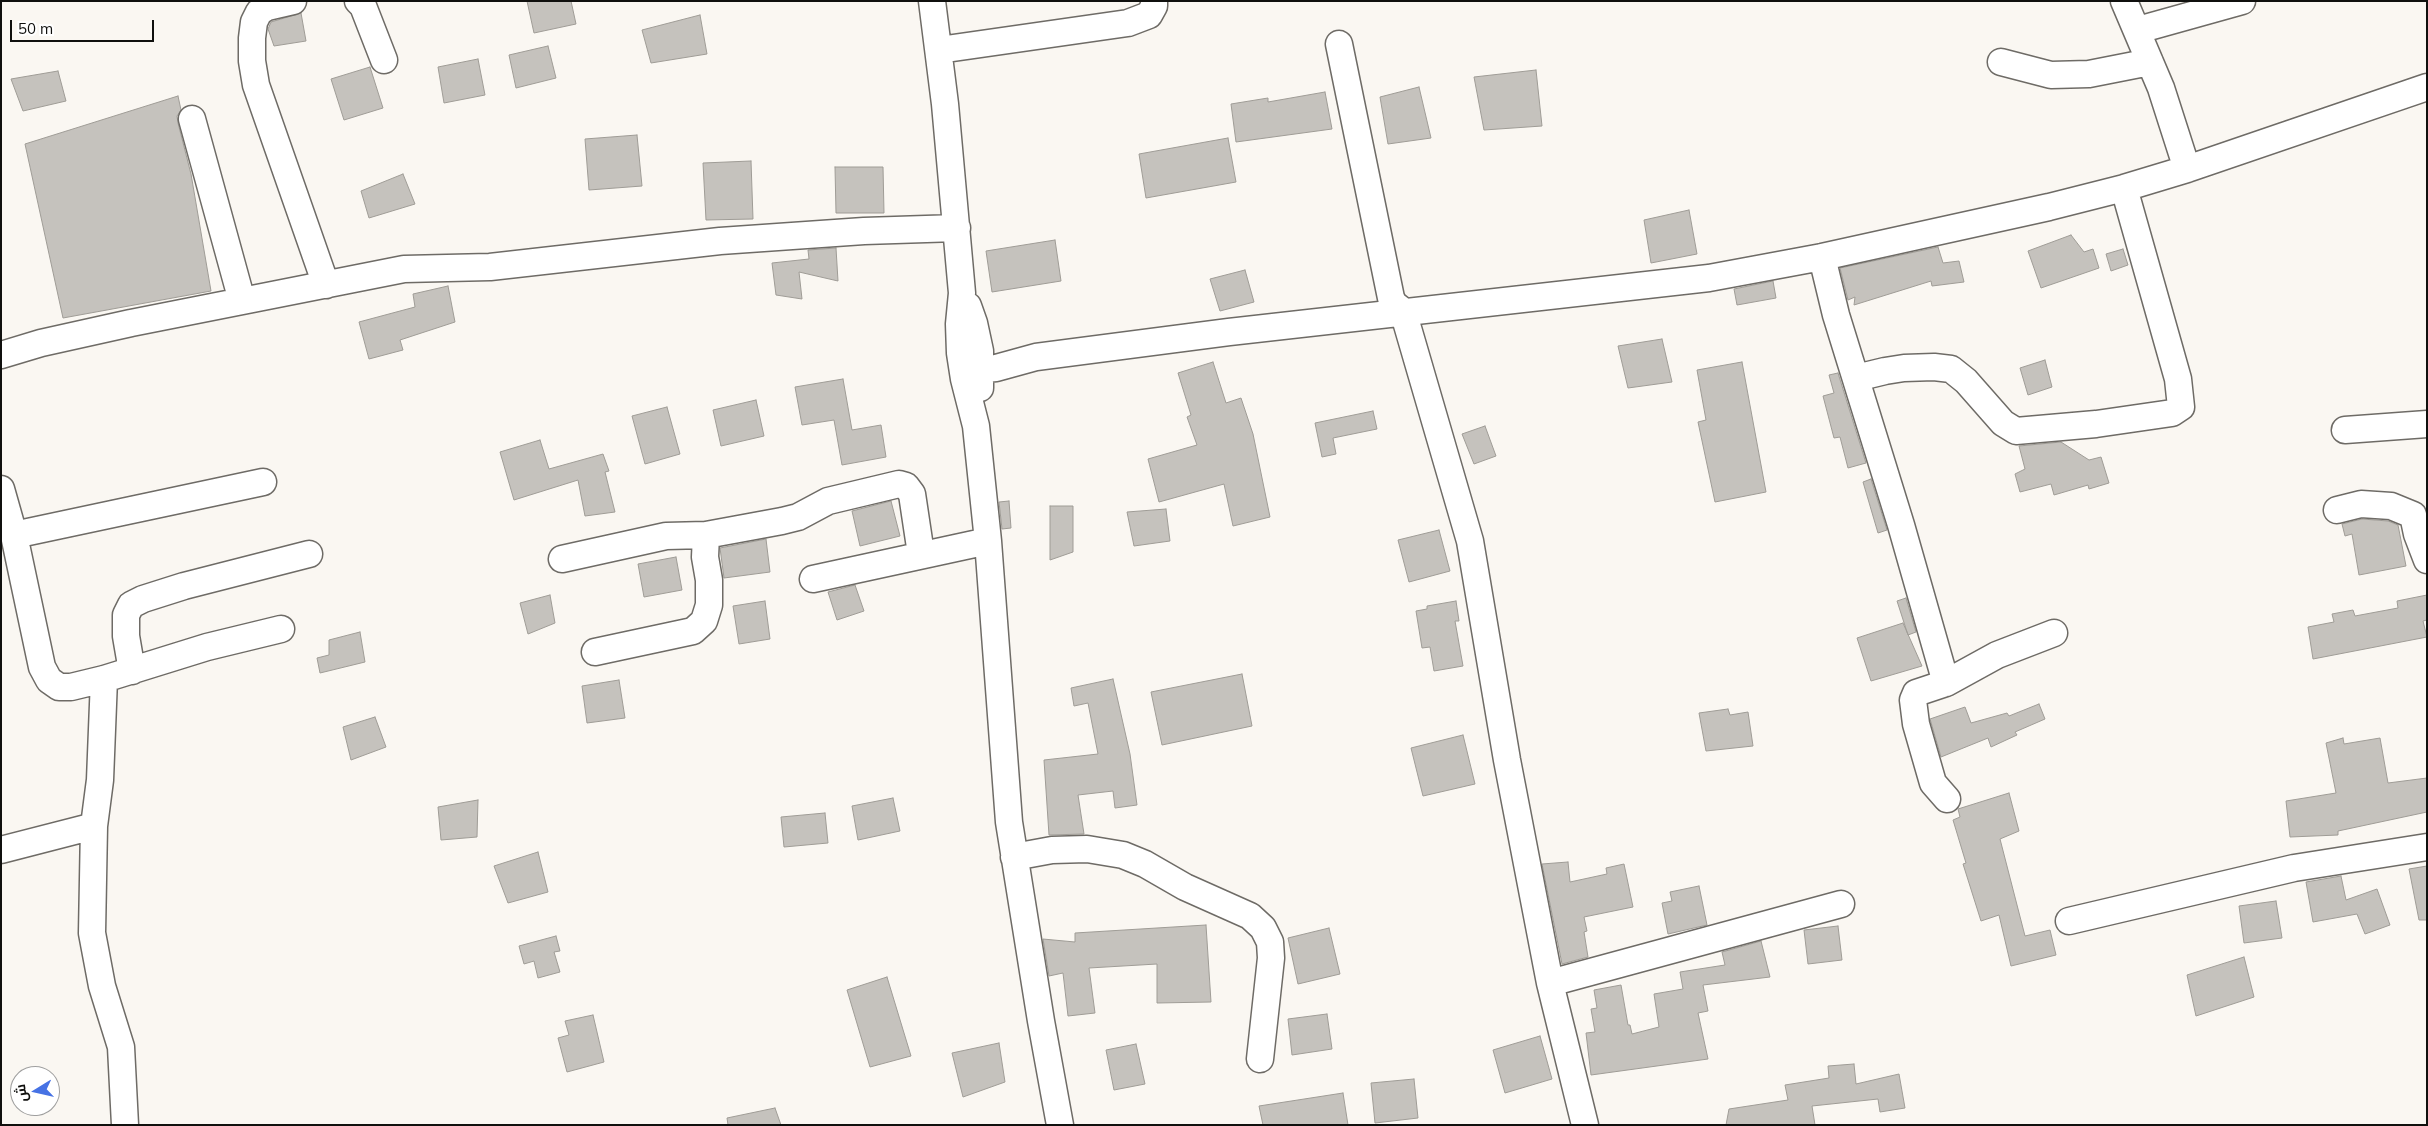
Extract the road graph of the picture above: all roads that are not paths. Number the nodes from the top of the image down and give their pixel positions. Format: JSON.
{"nodes":[{"id":1,"x":294,"y":1,"type":"edge"},
{"id":2,"x":358,"y":1,"type":"edge"},
{"id":3,"x":932,"y":1,"type":"edge"},
{"id":4,"x":1154,"y":1,"type":"edge"},
{"id":5,"x":2124,"y":1,"type":"edge"},
{"id":6,"x":2242,"y":1,"type":"edge"},
{"id":7,"x":2138,"y":30,"type":"junction"},
{"id":8,"x":1339,"y":44,"type":"dead end"},
{"id":9,"x":939,"y":50,"type":"junction"},
{"id":10,"x":384,"y":60,"type":"dead end"},
{"id":11,"x":2001,"y":62,"type":"dead end"},
{"id":12,"x":2150,"y":62,"type":"junction"},
{"id":13,"x":2427,"y":88,"type":"edge"},
{"id":14,"x":192,"y":119,"type":"dead end"},
{"id":15,"x":2187,"y":170,"type":"junction"},
{"id":16,"x":2124,"y":188,"type":"junction"},
{"id":17,"x":957,"y":228,"type":"junction"},
{"id":18,"x":1822,"y":257,"type":"junction"},
{"id":19,"x":326,"y":285,"type":"junction"},
{"id":20,"x":242,"y":302,"type":"junction"},
{"id":21,"x":1403,"y":311,"type":"junction"},
{"id":22,"x":1,"y":355,"type":"edge"},
{"id":23,"x":971,"y":362,"type":"junction"},
{"id":24,"x":1856,"y":378,"type":"junction"},
{"id":25,"x":2427,"y":424,"type":"edge"},
{"id":26,"x":2345,"y":430,"type":"dead end"},
{"id":27,"x":263,"y":482,"type":"dead end"},
{"id":28,"x":1,"y":490,"type":"edge"},
{"id":29,"x":2337,"y":510,"type":"dead end"},
{"id":30,"x":706,"y":534,"type":"junction"},
{"id":31,"x":988,"y":541,"type":"junction"},
{"id":32,"x":10,"y":547,"type":"edge"},
{"id":33,"x":309,"y":554,"type":"dead end"},
{"id":34,"x":922,"y":554,"type":"junction"},
{"id":35,"x":562,"y":559,"type":"dead end"},
{"id":36,"x":2427,"y":560,"type":"edge"},
{"id":37,"x":813,"y":579,"type":"dead end"},
{"id":38,"x":281,"y":629,"type":"dead end"},
{"id":39,"x":2054,"y":632,"type":"dead end"},
{"id":40,"x":595,"y":652,"type":"dead end"},
{"id":41,"x":132,"y":670,"type":"junction"},
{"id":42,"x":104,"y":679,"type":"junction"},
{"id":43,"x":1946,"y":683,"type":"junction"},
{"id":44,"x":1947,"y":799,"type":"dead end"},
{"id":45,"x":94,"y":826,"type":"junction"},
{"id":46,"x":2427,"y":846,"type":"edge"},
{"id":47,"x":1,"y":850,"type":"edge"},
{"id":48,"x":1014,"y":857,"type":"junction"},
{"id":49,"x":1841,"y":904,"type":"dead end"},
{"id":50,"x":2068,"y":921,"type":"dead end"},
{"id":51,"x":1550,"y":983,"type":"junction"},
{"id":52,"x":1260,"y":1059,"type":"dead end"},
{"id":53,"x":125,"y":1125,"type":"edge"},
{"id":54,"x":1060,"y":1125,"type":"edge"},
{"id":55,"x":1585,"y":1125,"type":"edge"}],
"edges":[{"from":1,"to":19,"type":"street"},
{"from":2,"to":10,"type":"street"},
{"from":3,"to":9,"type":"street"},
{"from":4,"to":9,"type":"street"},
{"from":5,"to":7,"type":"street"},
{"from":6,"to":7,"type":"street"},
{"from":7,"to":12,"type":"street"},
{"from":8,"to":21,"type":"street"},
{"from":9,"to":17,"type":"street"},
{"from":11,"to":12,"type":"street"},
{"from":12,"to":15,"type":"street"},
{"from":13,"to":15,"type":"street"},
{"from":14,"to":20,"type":"street"},
{"from":15,"to":16,"type":"street"},
{"from":16,"to":18,"type":"street"},
{"from":16,"to":24,"type":"street"},
{"from":17,"to":19,"type":"street"},
{"from":17,"to":23,"type":"street"},
{"from":18,"to":21,"type":"street"},
{"from":18,"to":24,"type":"street"},
{"from":19,"to":20,"type":"street"},
{"from":20,"to":22,"type":"street"},
{"from":21,"to":23,"type":"street"},
{"from":21,"to":51,"type":"street"},
{"from":23,"to":31,"type":"street"},
{"from":24,"to":43,"type":"street"},
{"from":25,"to":26,"type":"street"},
{"from":27,"to":32,"type":"street"},
{"from":28,"to":32,"type":"street"},
{"from":29,"to":36,"type":"street"},
{"from":30,"to":34,"type":"street"},
{"from":30,"to":35,"type":"street"},
{"from":30,"to":40,"type":"street"},
{"from":31,"to":34,"type":"street"},
{"from":31,"to":48,"type":"street"},
{"from":32,"to":42,"type":"street"},
{"from":33,"to":41,"type":"street"},
{"from":34,"to":37,"type":"street"},
{"from":38,"to":41,"type":"street"},
{"from":39,"to":43,"type":"street"},
{"from":41,"to":42,"type":"street"},
{"from":42,"to":45,"type":"street"},
{"from":43,"to":44,"type":"street"},
{"from":45,"to":47,"type":"street"},
{"from":45,"to":53,"type":"street"},
{"from":46,"to":50,"type":"street"},
{"from":48,"to":52,"type":"street"},
{"from":48,"to":54,"type":"street"},
{"from":49,"to":51,"type":"street"},
{"from":51,"to":55,"type":"street"}]}
